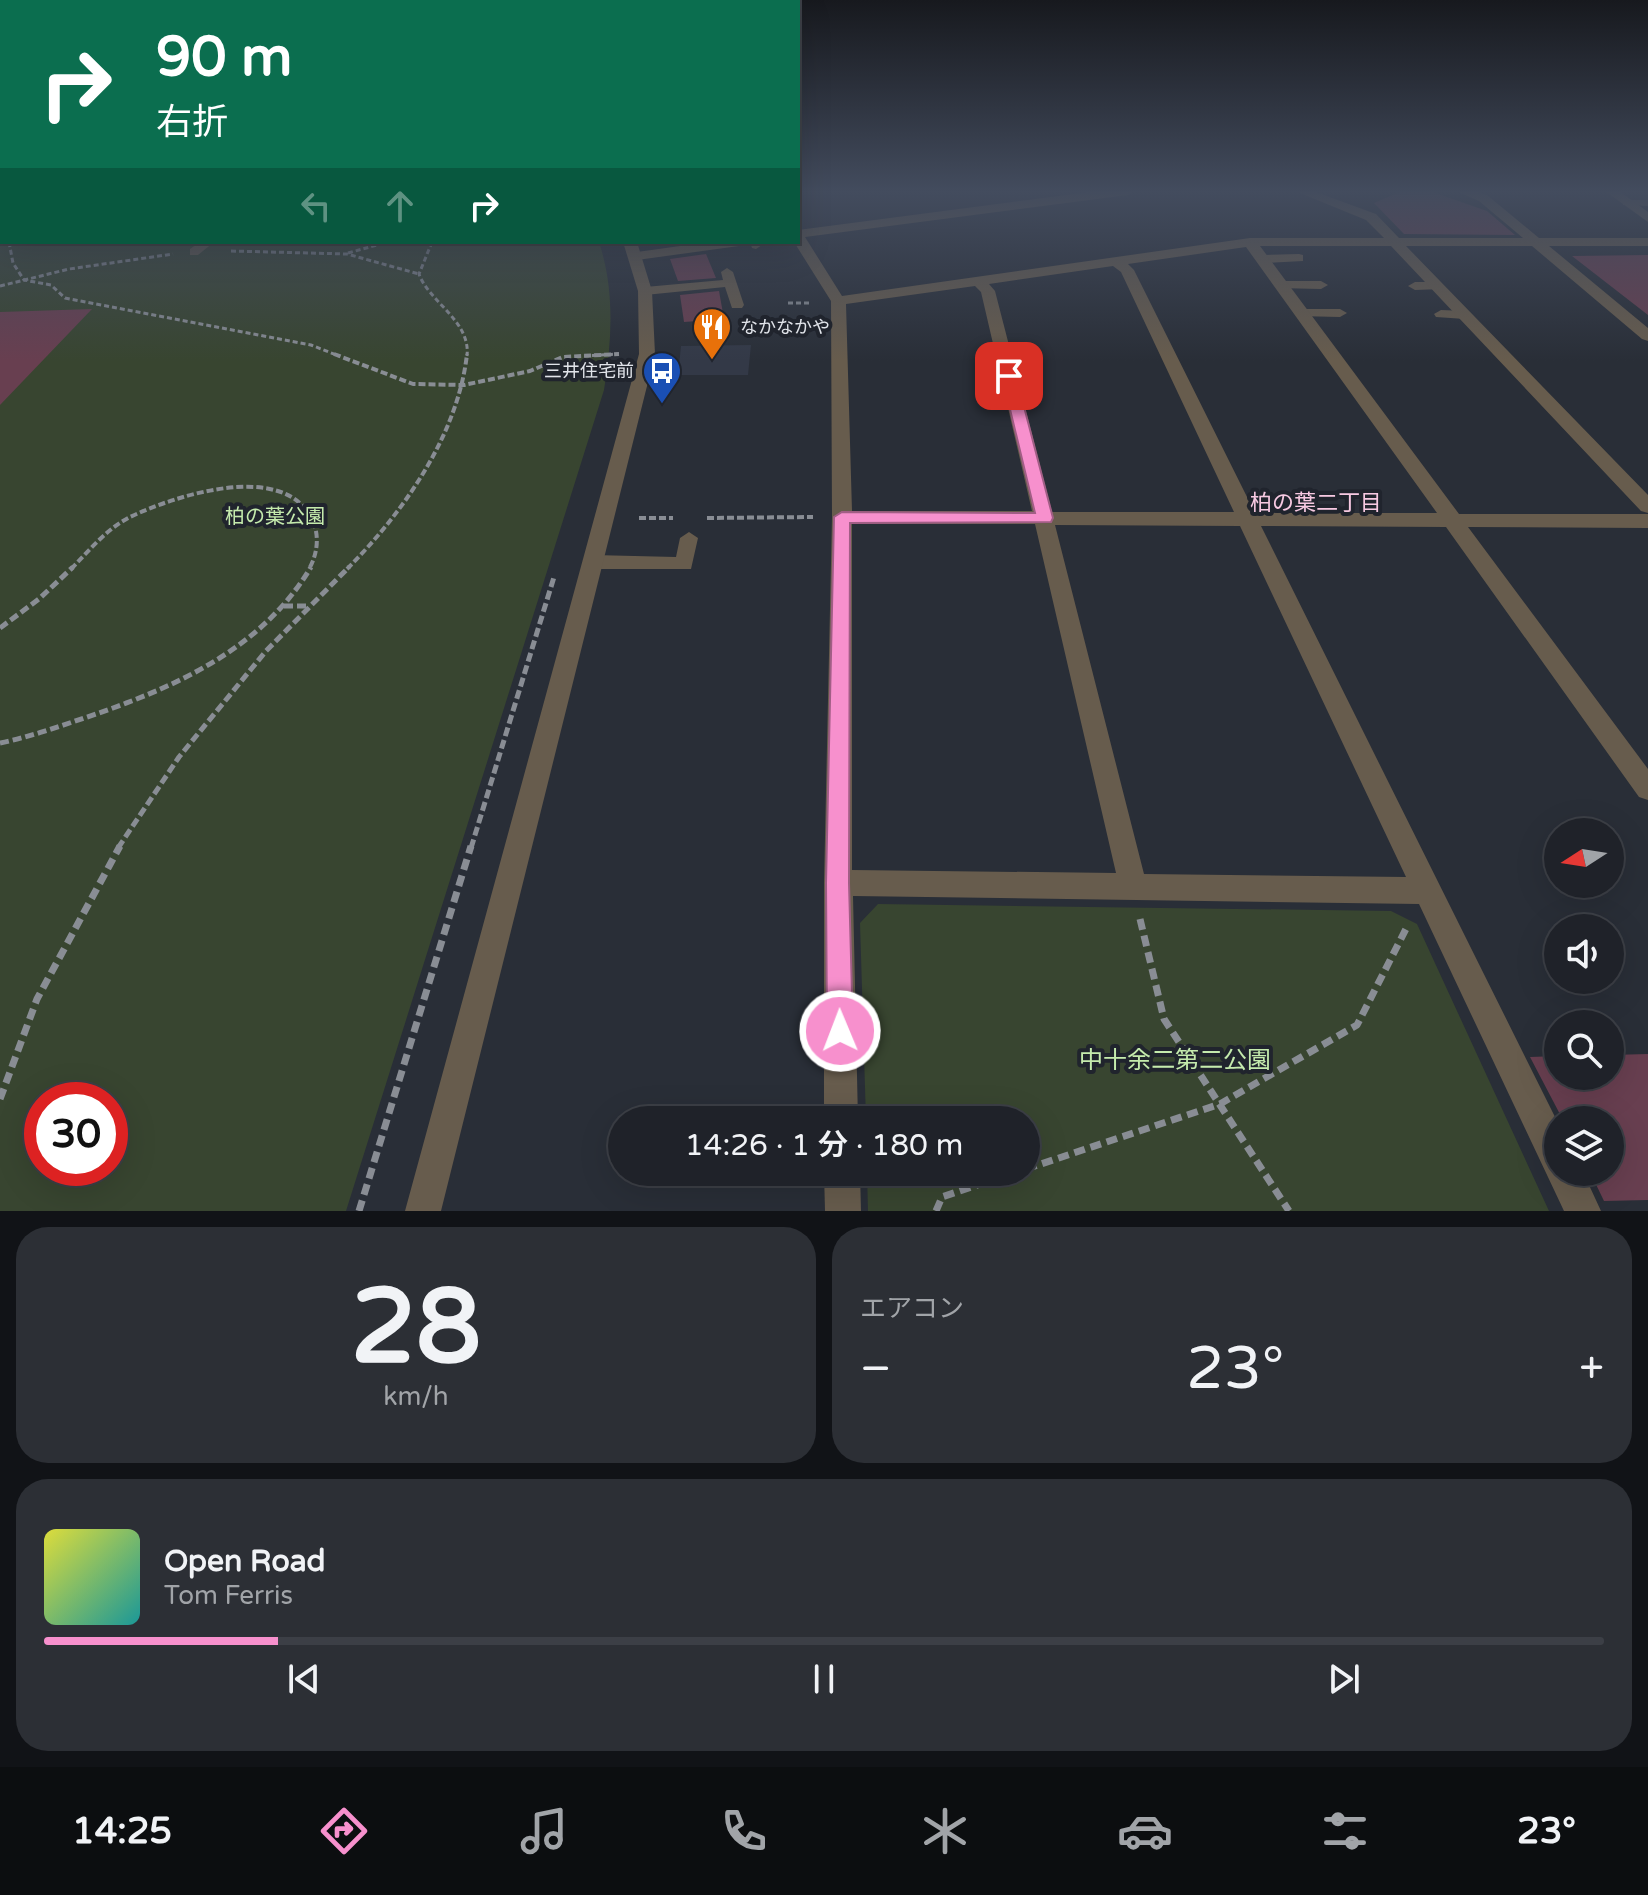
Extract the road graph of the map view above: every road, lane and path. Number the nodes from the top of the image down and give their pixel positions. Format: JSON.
{"nodes":[{"id":1,"x":10,"y":248,"type":"edge"},
{"id":2,"x":200,"y":248,"type":"edge"},
{"id":3,"x":369,"y":248,"type":"edge"},
{"id":4,"x":430,"y":248,"type":"edge"},
{"id":5,"x":656,"y":248,"type":"edge"},
{"id":6,"x":805,"y":248,"type":"edge"},
{"id":7,"x":1211,"y":248,"type":"edge"},
{"id":8,"x":1254,"y":248,"type":"edge"},
{"id":9,"x":1400,"y":248,"type":"edge"},
{"id":10,"x":1543,"y":248,"type":"edge"},
{"id":11,"x":634,"y":249,"type":"edge"},
{"id":12,"x":194,"y":252,"type":"junction"},
{"id":13,"x":347,"y":254,"type":"junction"},
{"id":14,"x":1299,"y":258,"type":"dead end"},
{"id":15,"x":1263,"y":259,"type":"junction"},
{"id":16,"x":1116,"y":261,"type":"junction"},
{"id":17,"x":419,"y":274,"type":"junction"},
{"id":18,"x":24,"y":280,"type":"junction"},
{"id":19,"x":979,"y":282,"type":"junction"},
{"id":20,"x":1282,"y":285,"type":"junction"},
{"id":21,"x":1321,"y":285,"type":"dead end"},
{"id":22,"x":0,"y":286,"type":"edge"},
{"id":23,"x":1415,"y":286,"type":"dead end"},
{"id":24,"x":1437,"y":286,"type":"junction"},
{"id":25,"x":645,"y":291,"type":"junction"},
{"id":26,"x":838,"y":301,"type":"junction"},
{"id":27,"x":737,"y":305,"type":"dead end"},
{"id":28,"x":1302,"y":313,"type":"junction"},
{"id":29,"x":1340,"y":313,"type":"dead end"},
{"id":30,"x":1441,"y":314,"type":"dead end"},
{"id":31,"x":1465,"y":315,"type":"junction"},
{"id":32,"x":1648,"y":336,"type":"edge"},
{"id":33,"x":619,"y":342,"type":"dead end"},
{"id":34,"x":619,"y":354,"type":"junction"},
{"id":35,"x":616,"y":366,"type":"dead end"},
{"id":36,"x":464,"y":385,"type":"junction"},
{"id":37,"x":1648,"y":507,"type":"edge"},
{"id":38,"x":842,"y":517,"type":"junction"},
{"id":39,"x":639,"y":518,"type":"dead end"},
{"id":40,"x":701,"y":518,"type":"dead end"},
{"id":41,"x":1045,"y":518,"type":"junction"},
{"id":42,"x":1250,"y":520,"type":"junction"},
{"id":43,"x":1454,"y":520,"type":"junction"},
{"id":44,"x":1648,"y":521,"type":"edge"},
{"id":45,"x":687,"y":528,"type":"joint"},
{"id":46,"x":593,"y":562,"type":"junction"},
{"id":47,"x":556,"y":571,"type":"dead end"},
{"id":48,"x":283,"y":606,"type":"junction"},
{"id":49,"x":308,"y":606,"type":"junction"},
{"id":50,"x":0,"y":628,"type":"edge"},
{"id":51,"x":0,"y":743,"type":"edge"},
{"id":52,"x":1648,"y":789,"type":"edge"},
{"id":53,"x":838,"y":883,"type":"junction"},
{"id":54,"x":1133,"y":887,"type":"junction"},
{"id":55,"x":1427,"y":891,"type":"junction"},
{"id":56,"x":1141,"y":922,"type":"dead end"},
{"id":57,"x":0,"y":1099,"type":"edge"},
{"id":58,"x":1220,"y":1104,"type":"junction"},
{"id":59,"x":841,"y":1106,"type":"edge"},
{"id":60,"x":1544,"y":1131,"type":"edge"},
{"id":61,"x":1040,"y":1164,"type":"edge"},
{"id":62,"x":842,"y":1186,"type":"edge"},
{"id":63,"x":975,"y":1186,"type":"edge"},
{"id":64,"x":1571,"y":1186,"type":"edge"},
{"id":65,"x":359,"y":1211,"type":"edge"},
{"id":66,"x":423,"y":1211,"type":"edge"},
{"id":67,"x":843,"y":1211,"type":"edge"},
{"id":68,"x":936,"y":1211,"type":"edge"},
{"id":69,"x":1289,"y":1211,"type":"edge"},
{"id":70,"x":1583,"y":1211,"type":"edge"}],
"edges":[{"from":1,"to":18,"type":"path"},
{"from":2,"to":12,"type":"lane"},
{"from":3,"to":13,"type":"path"},
{"from":4,"to":17,"type":"path"},
{"from":5,"to":11,"type":"street"},
{"from":6,"to":26,"type":"street"},
{"from":7,"to":16,"type":"street"},
{"from":8,"to":15,"type":"street"},
{"from":9,"to":24,"type":"street"},
{"from":10,"to":32,"type":"street"},
{"from":11,"to":25,"type":"street"},
{"from":12,"to":13,"type":"path"},
{"from":12,"to":18,"type":"path"},
{"from":13,"to":17,"type":"path"},
{"from":14,"to":15,"type":"lane"},
{"from":15,"to":20,"type":"street"},
{"from":16,"to":19,"type":"street"},
{"from":16,"to":42,"type":"street"},
{"from":17,"to":36,"type":"path"},
{"from":18,"to":22,"type":"path"},
{"from":18,"to":36,"type":"path"},
{"from":19,"to":26,"type":"street"},
{"from":19,"to":41,"type":"street"},
{"from":20,"to":21,"type":"lane"},
{"from":20,"to":28,"type":"street"},
{"from":23,"to":24,"type":"lane"},
{"from":24,"to":31,"type":"street"},
{"from":25,"to":27,"type":"lane"},
{"from":25,"to":46,"type":"street"},
{"from":26,"to":38,"type":"street"},
{"from":28,"to":29,"type":"lane"},
{"from":28,"to":43,"type":"street"},
{"from":30,"to":31,"type":"lane"},
{"from":31,"to":37,"type":"street"},
{"from":33,"to":34,"type":"path"},
{"from":34,"to":35,"type":"path"},
{"from":34,"to":36,"type":"path"},
{"from":36,"to":49,"type":"path"},
{"from":38,"to":40,"type":"path"},
{"from":38,"to":41,"type":"street"},
{"from":38,"to":53,"type":"street"},
{"from":39,"to":45,"type":"path"},
{"from":41,"to":42,"type":"street"},
{"from":41,"to":54,"type":"street"},
{"from":42,"to":43,"type":"street"},
{"from":42,"to":55,"type":"street"},
{"from":43,"to":44,"type":"street"},
{"from":43,"to":52,"type":"street"},
{"from":45,"to":46,"type":"lane"},
{"from":46,"to":66,"type":"street"},
{"from":47,"to":65,"type":"path"},
{"from":48,"to":49,"type":"path"},
{"from":48,"to":50,"type":"path"},
{"from":48,"to":51,"type":"path"},
{"from":49,"to":57,"type":"path"},
{"from":53,"to":54,"type":"street"},
{"from":53,"to":59,"type":"street"},
{"from":54,"to":55,"type":"street"},
{"from":55,"to":58,"type":"path"},
{"from":55,"to":60,"type":"street"},
{"from":56,"to":58,"type":"path"},
{"from":58,"to":61,"type":"path"},
{"from":58,"to":69,"type":"path"},
{"from":62,"to":67,"type":"street"},
{"from":63,"to":68,"type":"path"},
{"from":64,"to":70,"type":"street"}]}
